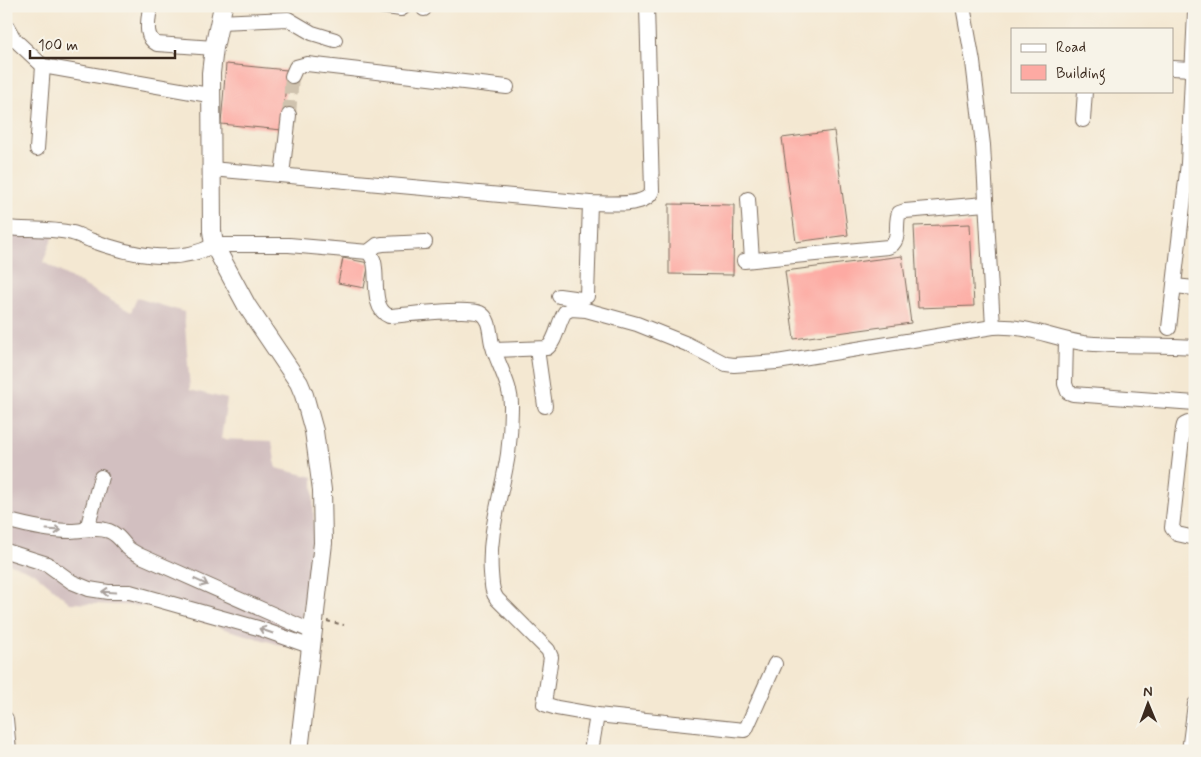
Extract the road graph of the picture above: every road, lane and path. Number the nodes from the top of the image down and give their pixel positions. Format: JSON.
{"nodes":[{"id":1,"x":150,"y":6,"type":"edge"},
{"id":2,"x":380,"y":6,"type":"edge"},
{"id":3,"x":405,"y":6,"type":"edge"},
{"id":4,"x":647,"y":6,"type":"edge"},
{"id":5,"x":963,"y":6,"type":"edge"},
{"id":6,"x":290,"y":12,"type":"edge"},
{"id":7,"x":1195,"y":12,"type":"edge"},
{"id":8,"x":221,"y":14,"type":"edge"},
{"id":9,"x":6,"y":25,"type":"edge"},
{"id":10,"x":335,"y":40,"type":"dead end"},
{"id":11,"x":1194,"y":44,"type":"edge"},
{"id":12,"x":214,"y":48,"type":"junction"},
{"id":13,"x":44,"y":66,"type":"junction"},
{"id":14,"x":1174,"y":68,"type":"edge"},
{"id":15,"x":1192,"y":69,"type":"junction"},
{"id":16,"x":292,"y":76,"type":"dead end"},
{"id":17,"x":507,"y":87,"type":"dead end"},
{"id":18,"x":1085,"y":92,"type":"edge"},
{"id":19,"x":211,"y":94,"type":"junction"},
{"id":20,"x":289,"y":115,"type":"tunnel mouth"},
{"id":21,"x":1083,"y":120,"type":"dead end"},
{"id":22,"x":37,"y":149,"type":"dead end"},
{"id":23,"x":211,"y":169,"type":"junction"},
{"id":24,"x":282,"y":175,"type":"junction"},
{"id":25,"x":748,"y":199,"type":"dead end"},
{"id":26,"x":590,"y":204,"type":"junction"},
{"id":27,"x":985,"y":204,"type":"junction"},
{"id":28,"x":6,"y":228,"type":"edge"},
{"id":29,"x":425,"y":242,"type":"dead end"},
{"id":30,"x":214,"y":245,"type":"junction"},
{"id":31,"x":368,"y":252,"type":"junction"},
{"id":32,"x":1174,"y":286,"type":"junction"},
{"id":33,"x":1195,"y":288,"type":"edge"},
{"id":34,"x":559,"y":296,"type":"dead end"},
{"id":35,"x":993,"y":327,"type":"junction"},
{"id":36,"x":1169,"y":328,"type":"dead end"},
{"id":37,"x":1066,"y":340,"type":"junction"},
{"id":38,"x":1195,"y":347,"type":"edge"},
{"id":39,"x":538,"y":349,"type":"junction"},
{"id":40,"x":494,"y":350,"type":"junction"},
{"id":41,"x":1195,"y":403,"type":"edge"},
{"id":42,"x":545,"y":406,"type":"dead end"},
{"id":43,"x":1195,"y":424,"type":"edge"},
{"id":44,"x":101,"y":477,"type":"dead end"},
{"id":45,"x":6,"y":520,"type":"edge"},
{"id":46,"x":87,"y":530,"type":"junction"},
{"id":47,"x":1195,"y":538,"type":"edge"},
{"id":48,"x":6,"y":551,"type":"edge"},
{"id":49,"x":344,"y":625,"type":"dead end"},
{"id":50,"x":314,"y":632,"type":"junction"},
{"id":51,"x":775,"y":664,"type":"dead end"},
{"id":52,"x":1195,"y":704,"type":"edge"},
{"id":53,"x":597,"y":715,"type":"junction"},
{"id":54,"x":6,"y":719,"type":"edge"},
{"id":55,"x":9,"y":751,"type":"edge"},
{"id":56,"x":299,"y":751,"type":"edge"},
{"id":57,"x":592,"y":751,"type":"edge"},
{"id":58,"x":1189,"y":751,"type":"edge"}],
"edges":[{"from":1,"to":12,"type":"street"},
{"from":2,"to":3,"type":"street"},
{"from":4,"to":26,"type":"street"},
{"from":5,"to":27,"type":"street"},
{"from":6,"to":8,"type":"street"},
{"from":6,"to":10,"type":"street"},
{"from":7,"to":11,"type":"street"},
{"from":8,"to":12,"type":"main road"},
{"from":9,"to":13,"type":"street"},
{"from":11,"to":15,"type":"street"},
{"from":12,"to":19,"type":"main road"},
{"from":13,"to":19,"type":"street"},
{"from":13,"to":22,"type":"street"},
{"from":14,"to":15,"type":"street"},
{"from":15,"to":32,"type":"street"},
{"from":16,"to":17,"type":"street"},
{"from":18,"to":21,"type":"street"},
{"from":19,"to":23,"type":"main road"},
{"from":20,"to":24,"type":"street"},
{"from":23,"to":24,"type":"street"},
{"from":23,"to":30,"type":"main road"},
{"from":24,"to":26,"type":"street"},
{"from":25,"to":27,"type":"street"},
{"from":26,"to":34,"type":"street"},
{"from":27,"to":35,"type":"street"},
{"from":28,"to":30,"type":"street"},
{"from":29,"to":31,"type":"street"},
{"from":30,"to":31,"type":"street"},
{"from":30,"to":50,"type":"main road"},
{"from":31,"to":40,"type":"street"},
{"from":32,"to":33,"type":"street"},
{"from":32,"to":36,"type":"street"},
{"from":35,"to":37,"type":"street"},
{"from":35,"to":39,"type":"street"},
{"from":37,"to":38,"type":"street"},
{"from":37,"to":41,"type":"street"},
{"from":39,"to":40,"type":"street"},
{"from":39,"to":42,"type":"street"},
{"from":40,"to":53,"type":"street"},
{"from":43,"to":47,"type":"street"},
{"from":44,"to":46,"type":"street"},
{"from":45,"to":46,"type":"street","one_way":true},
{"from":46,"to":50,"type":"street","one_way":true},
{"from":50,"to":48,"type":"street","one_way":true},
{"from":49,"to":50,"type":"path"},
{"from":50,"to":56,"type":"main road"},
{"from":51,"to":53,"type":"street"},
{"from":52,"to":58,"type":"street"},
{"from":53,"to":57,"type":"street"},
{"from":54,"to":55,"type":"street"}]}
